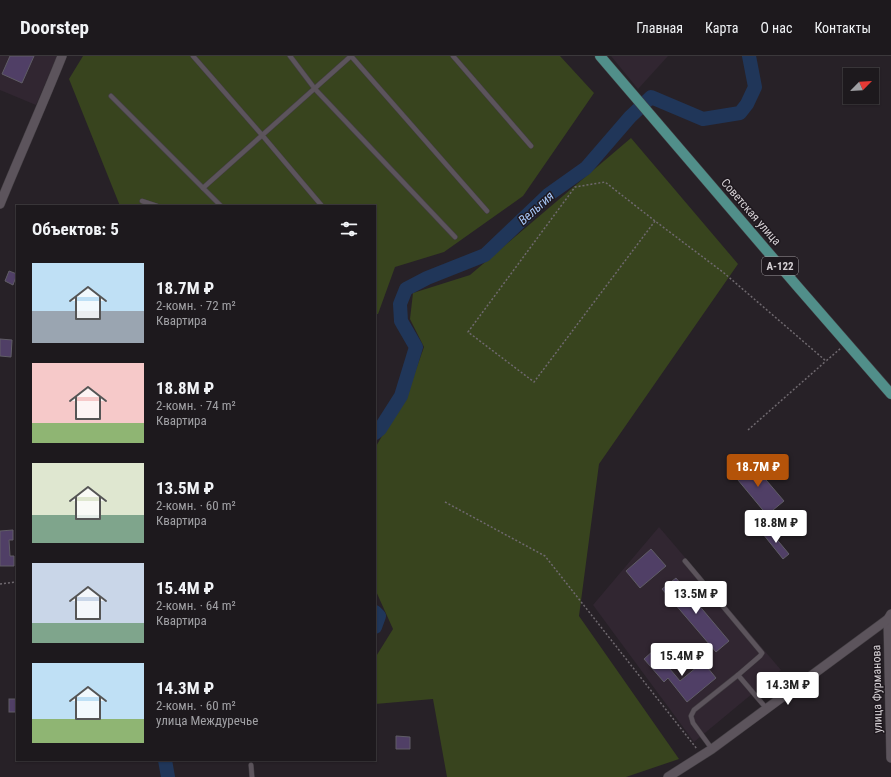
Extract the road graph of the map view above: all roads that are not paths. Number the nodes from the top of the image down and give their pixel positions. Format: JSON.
{"nodes":[{"id":1,"x":62,"y":56,"type":"edge"},
{"id":2,"x":193,"y":56,"type":"edge"},
{"id":3,"x":290,"y":56,"type":"edge"},
{"id":4,"x":351,"y":56,"type":"edge"},
{"id":5,"x":453,"y":56,"type":"edge"},
{"id":6,"x":600,"y":56,"type":"edge"},
{"id":7,"x":315,"y":88,"type":"junction"},
{"id":8,"x":111,"y":96,"type":"dead end"},
{"id":9,"x":262,"y":135,"type":"junction"},
{"id":10,"x":531,"y":146,"type":"dead end"},
{"id":11,"x":203,"y":188,"type":"junction"},
{"id":12,"x":142,"y":201,"type":"dead end"},
{"id":13,"x":0,"y":204,"type":"edge"},
{"id":14,"x":154,"y":205,"type":"edge"},
{"id":15,"x":220,"y":205,"type":"edge"},
{"id":16,"x":321,"y":205,"type":"edge"},
{"id":17,"x":487,"y":211,"type":"dead end"},
{"id":18,"x":455,"y":237,"type":"dead end"},
{"id":19,"x":891,"y":394,"type":"edge"},
{"id":20,"x":685,"y":561,"type":"dead end"},
{"id":21,"x":889,"y":617,"type":"edge"},
{"id":22,"x":738,"y":675,"type":"junction"},
{"id":23,"x":767,"y":709,"type":"junction"},
{"id":24,"x":712,"y":749,"type":"junction"},
{"id":25,"x":891,"y":758,"type":"edge"},
{"id":26,"x":251,"y":765,"type":"dead end"},
{"id":27,"x":252,"y":777,"type":"edge"},
{"id":28,"x":668,"y":777,"type":"edge"}],
"edges":[{"from":1,"to":13,"type":"street"},
{"from":2,"to":9,"type":"lane"},
{"from":3,"to":7,"type":"lane"},
{"from":4,"to":7,"type":"lane"},
{"from":4,"to":17,"type":"lane"},
{"from":5,"to":10,"type":"lane"},
{"from":6,"to":19,"type":"main road","name":"Советская улица","number":"А-122"},
{"from":7,"to":9,"type":"lane"},
{"from":7,"to":18,"type":"lane"},
{"from":8,"to":11,"type":"lane"},
{"from":9,"to":11,"type":"lane"},
{"from":9,"to":16,"type":"lane"},
{"from":11,"to":15,"type":"lane"},
{"from":12,"to":14,"type":"lane"},
{"from":20,"to":22,"type":"lane"},
{"from":21,"to":23,"type":"street"},
{"from":21,"to":25,"type":"street","name":"улица Фурманова"},
{"from":22,"to":23,"type":"lane"},
{"from":22,"to":24,"type":"lane"},
{"from":23,"to":24,"type":"street"},
{"from":24,"to":28,"type":"street"},
{"from":26,"to":27,"type":"lane"}]}
